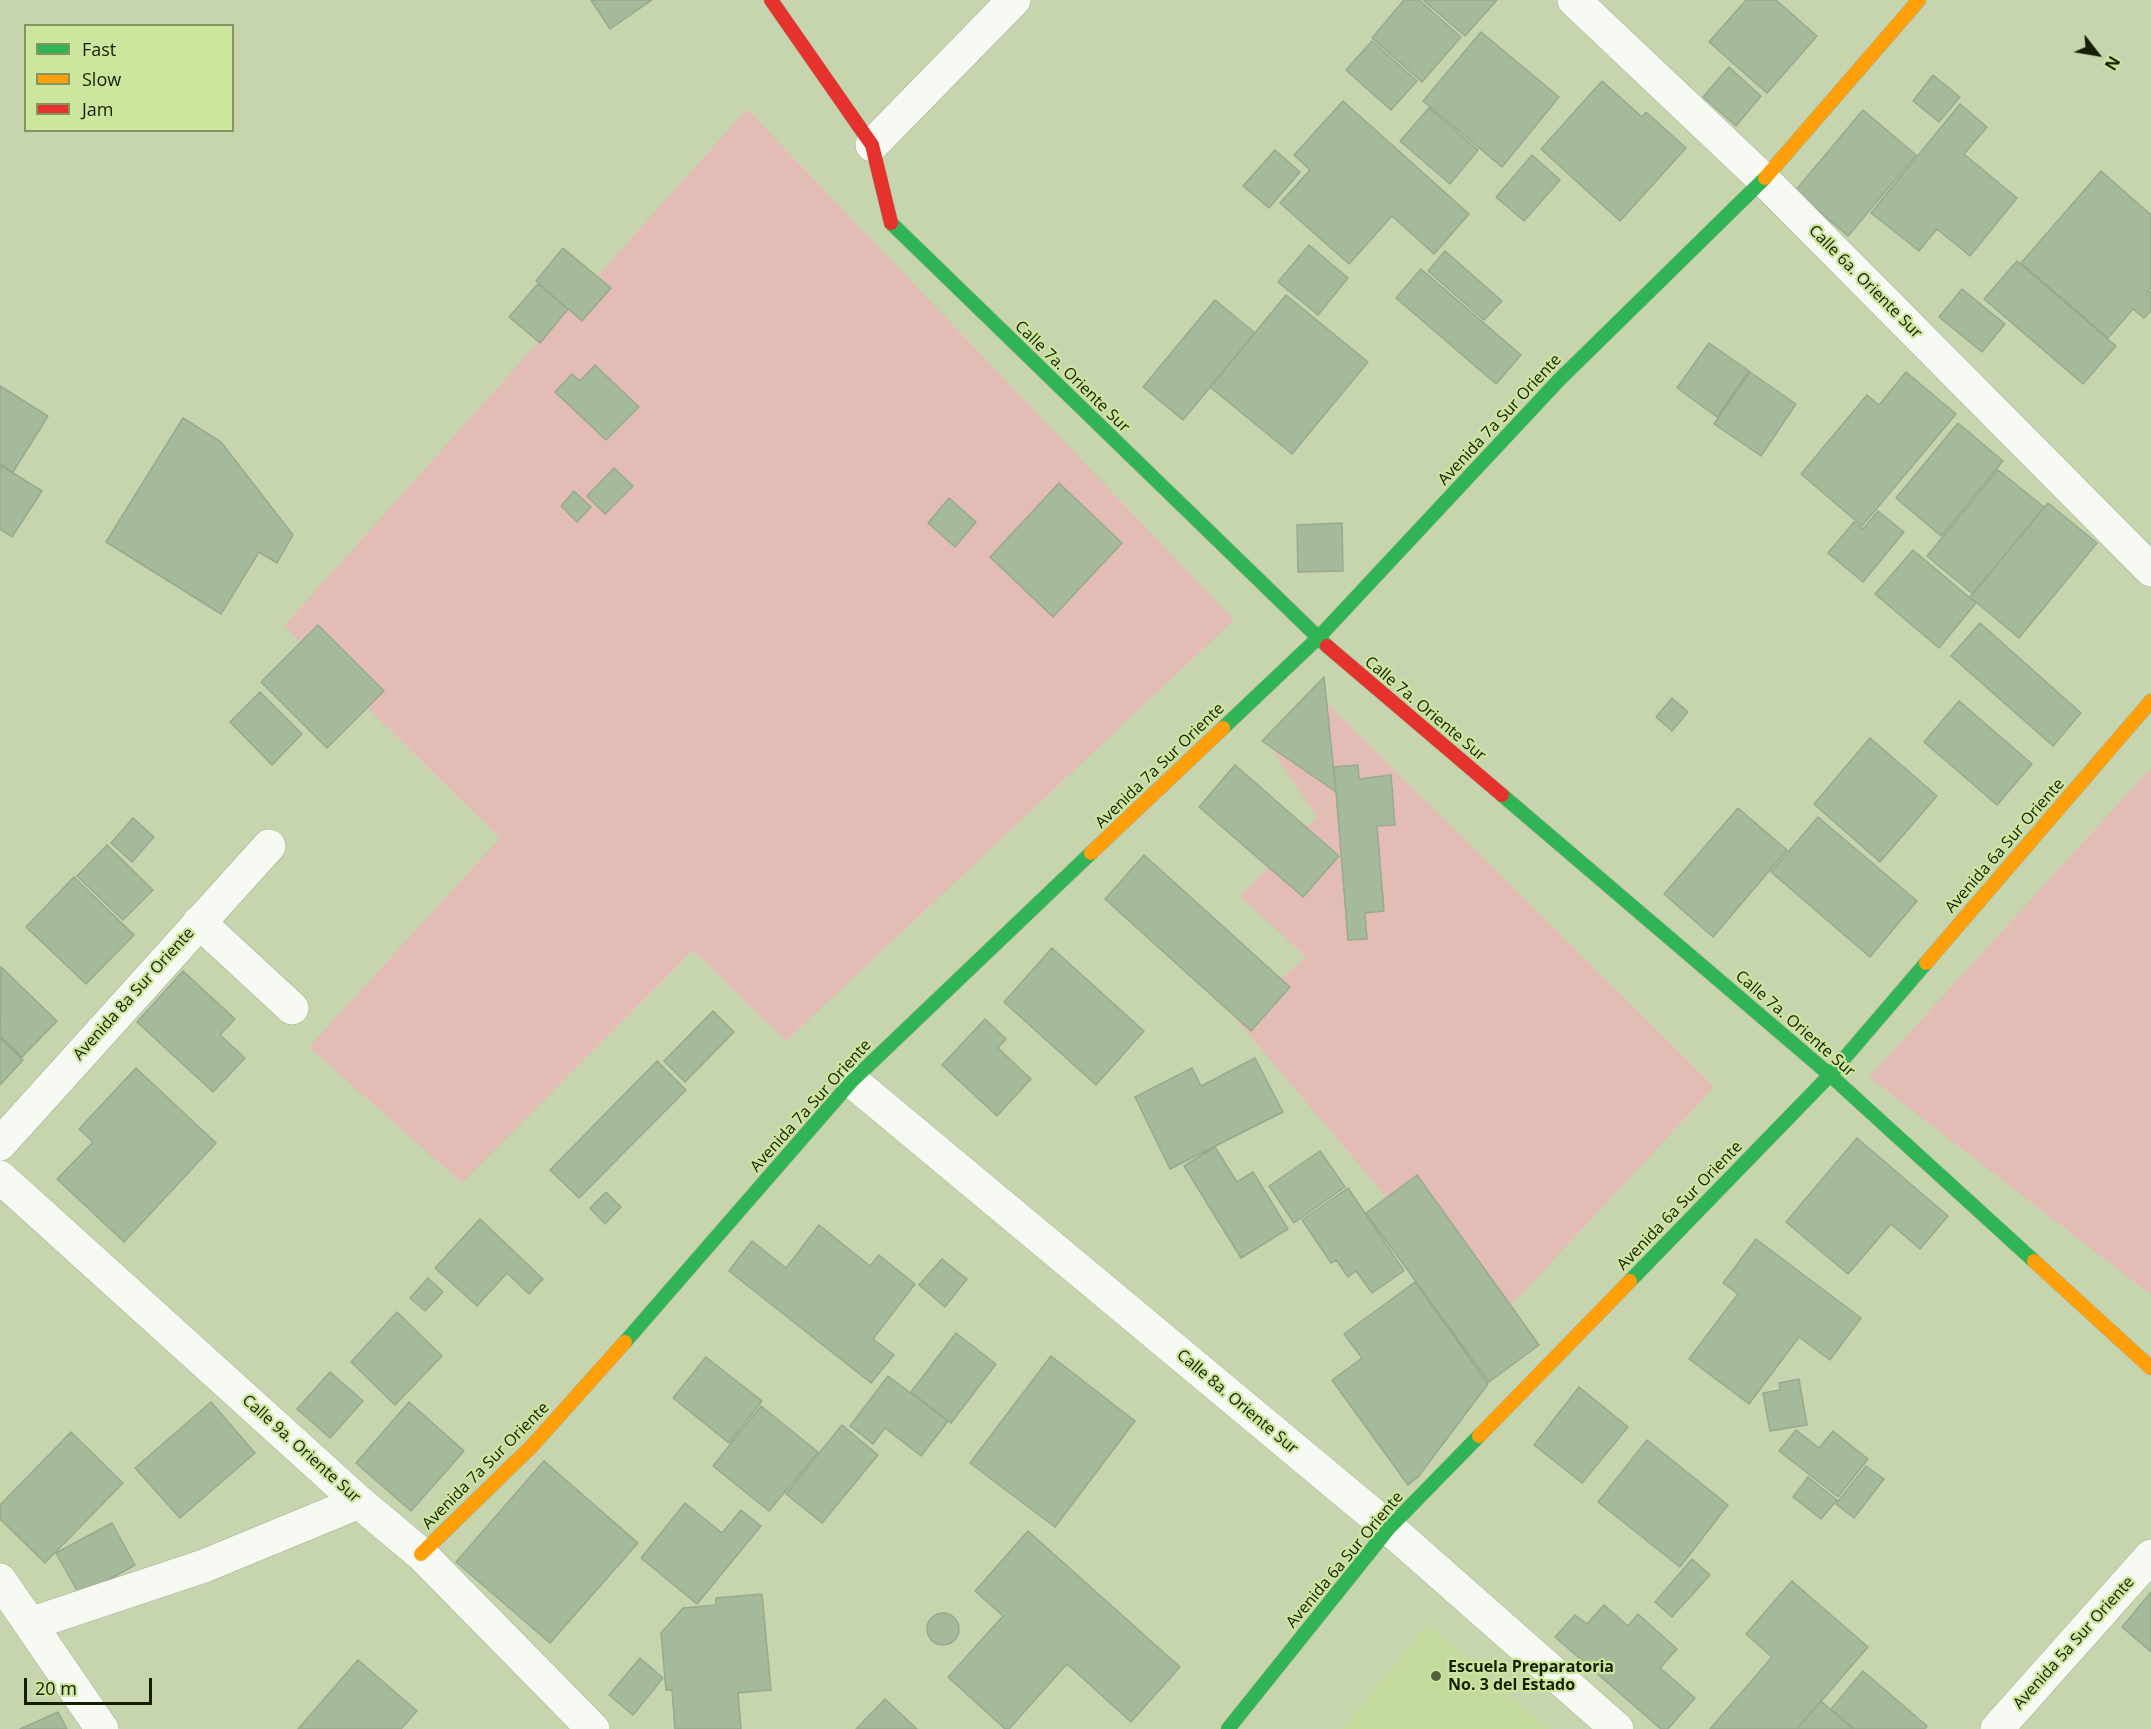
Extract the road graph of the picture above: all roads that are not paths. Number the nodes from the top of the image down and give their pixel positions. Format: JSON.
{"nodes":[{"id":1,"x":771,"y":0,"type":"edge"},
{"id":2,"x":1014,"y":0,"type":"edge"},
{"id":3,"x":1574,"y":0,"type":"edge"},
{"id":4,"x":1919,"y":0,"type":"edge"},
{"id":5,"x":872,"y":145,"type":"junction"},
{"id":6,"x":1764,"y":180,"type":"junction"},
{"id":7,"x":2151,"y":570,"type":"edge"},
{"id":8,"x":1318,"y":638,"type":"junction"},
{"id":9,"x":2151,"y":701,"type":"edge"},
{"id":10,"x":269,"y":846,"type":"dead end"},
{"id":11,"x":200,"y":922,"type":"junction"},
{"id":12,"x":292,"y":1008,"type":"dead end"},
{"id":13,"x":1830,"y":1075,"type":"junction"},
{"id":14,"x":852,"y":1081,"type":"junction"},
{"id":15,"x":0,"y":1144,"type":"edge"},
{"id":16,"x":0,"y":1177,"type":"edge"},
{"id":17,"x":2151,"y":1368,"type":"edge"},
{"id":18,"x":359,"y":1502,"type":"junction"},
{"id":19,"x":1389,"y":1528,"type":"junction"},
{"id":20,"x":421,"y":1554,"type":"junction"},
{"id":21,"x":2151,"y":1556,"type":"edge"},
{"id":22,"x":0,"y":1580,"type":"edge"},
{"id":23,"x":30,"y":1624,"type":"junction"},
{"id":24,"x":102,"y":1729,"type":"edge"},
{"id":25,"x":593,"y":1729,"type":"edge"},
{"id":26,"x":1228,"y":1729,"type":"edge"},
{"id":27,"x":1617,"y":1729,"type":"edge"},
{"id":28,"x":1997,"y":1729,"type":"edge"}],
"edges":[{"from":1,"to":5,"type":"street","name":"Calle 7a. Oriente Sur"},
{"from":2,"to":5,"type":"street"},
{"from":3,"to":6,"type":"street","name":"Calle 6a. Oriente Sur"},
{"from":4,"to":6,"type":"street","name":"Avenida 7a Sur Oriente"},
{"from":5,"to":8,"type":"street","name":"Calle 7a. Oriente Sur"},
{"from":6,"to":7,"type":"street","name":"Calle 6a. Oriente Sur"},
{"from":6,"to":8,"type":"street","name":"Avenida 7a Sur Oriente"},
{"from":8,"to":13,"type":"street","name":"Calle 7a. Oriente Sur"},
{"from":8,"to":14,"type":"street","name":"Avenida 7a Sur Oriente"},
{"from":9,"to":13,"type":"street","name":"Avenida 6a Sur Oriente"},
{"from":10,"to":11,"type":"street","name":"Avenida 8a Sur Oriente"},
{"from":11,"to":12,"type":"street"},
{"from":11,"to":15,"type":"street","name":"Avenida 8a Sur Oriente"},
{"from":13,"to":17,"type":"street","name":"Calle 7a. Oriente Sur"},
{"from":13,"to":19,"type":"street","name":"Avenida 6a Sur Oriente"},
{"from":14,"to":19,"type":"street","name":"Calle 8a. Oriente Sur"},
{"from":14,"to":20,"type":"street","name":"Avenida 7a Sur Oriente"},
{"from":16,"to":18,"type":"street","name":"Calle 9a. Oriente Sur"},
{"from":18,"to":20,"type":"street","name":"Calle 9a. Oriente Sur"},
{"from":18,"to":23,"type":"street"},
{"from":19,"to":26,"type":"street","name":"Avenida 6a Sur Oriente"},
{"from":19,"to":27,"type":"street","name":"Calle 8a. Oriente Sur"},
{"from":20,"to":25,"type":"street","name":"Calle 9a. Oriente Sur"},
{"from":21,"to":28,"type":"street","name":"Avenida 5a Sur Oriente"},
{"from":22,"to":23,"type":"street"},
{"from":23,"to":24,"type":"street"}]}
